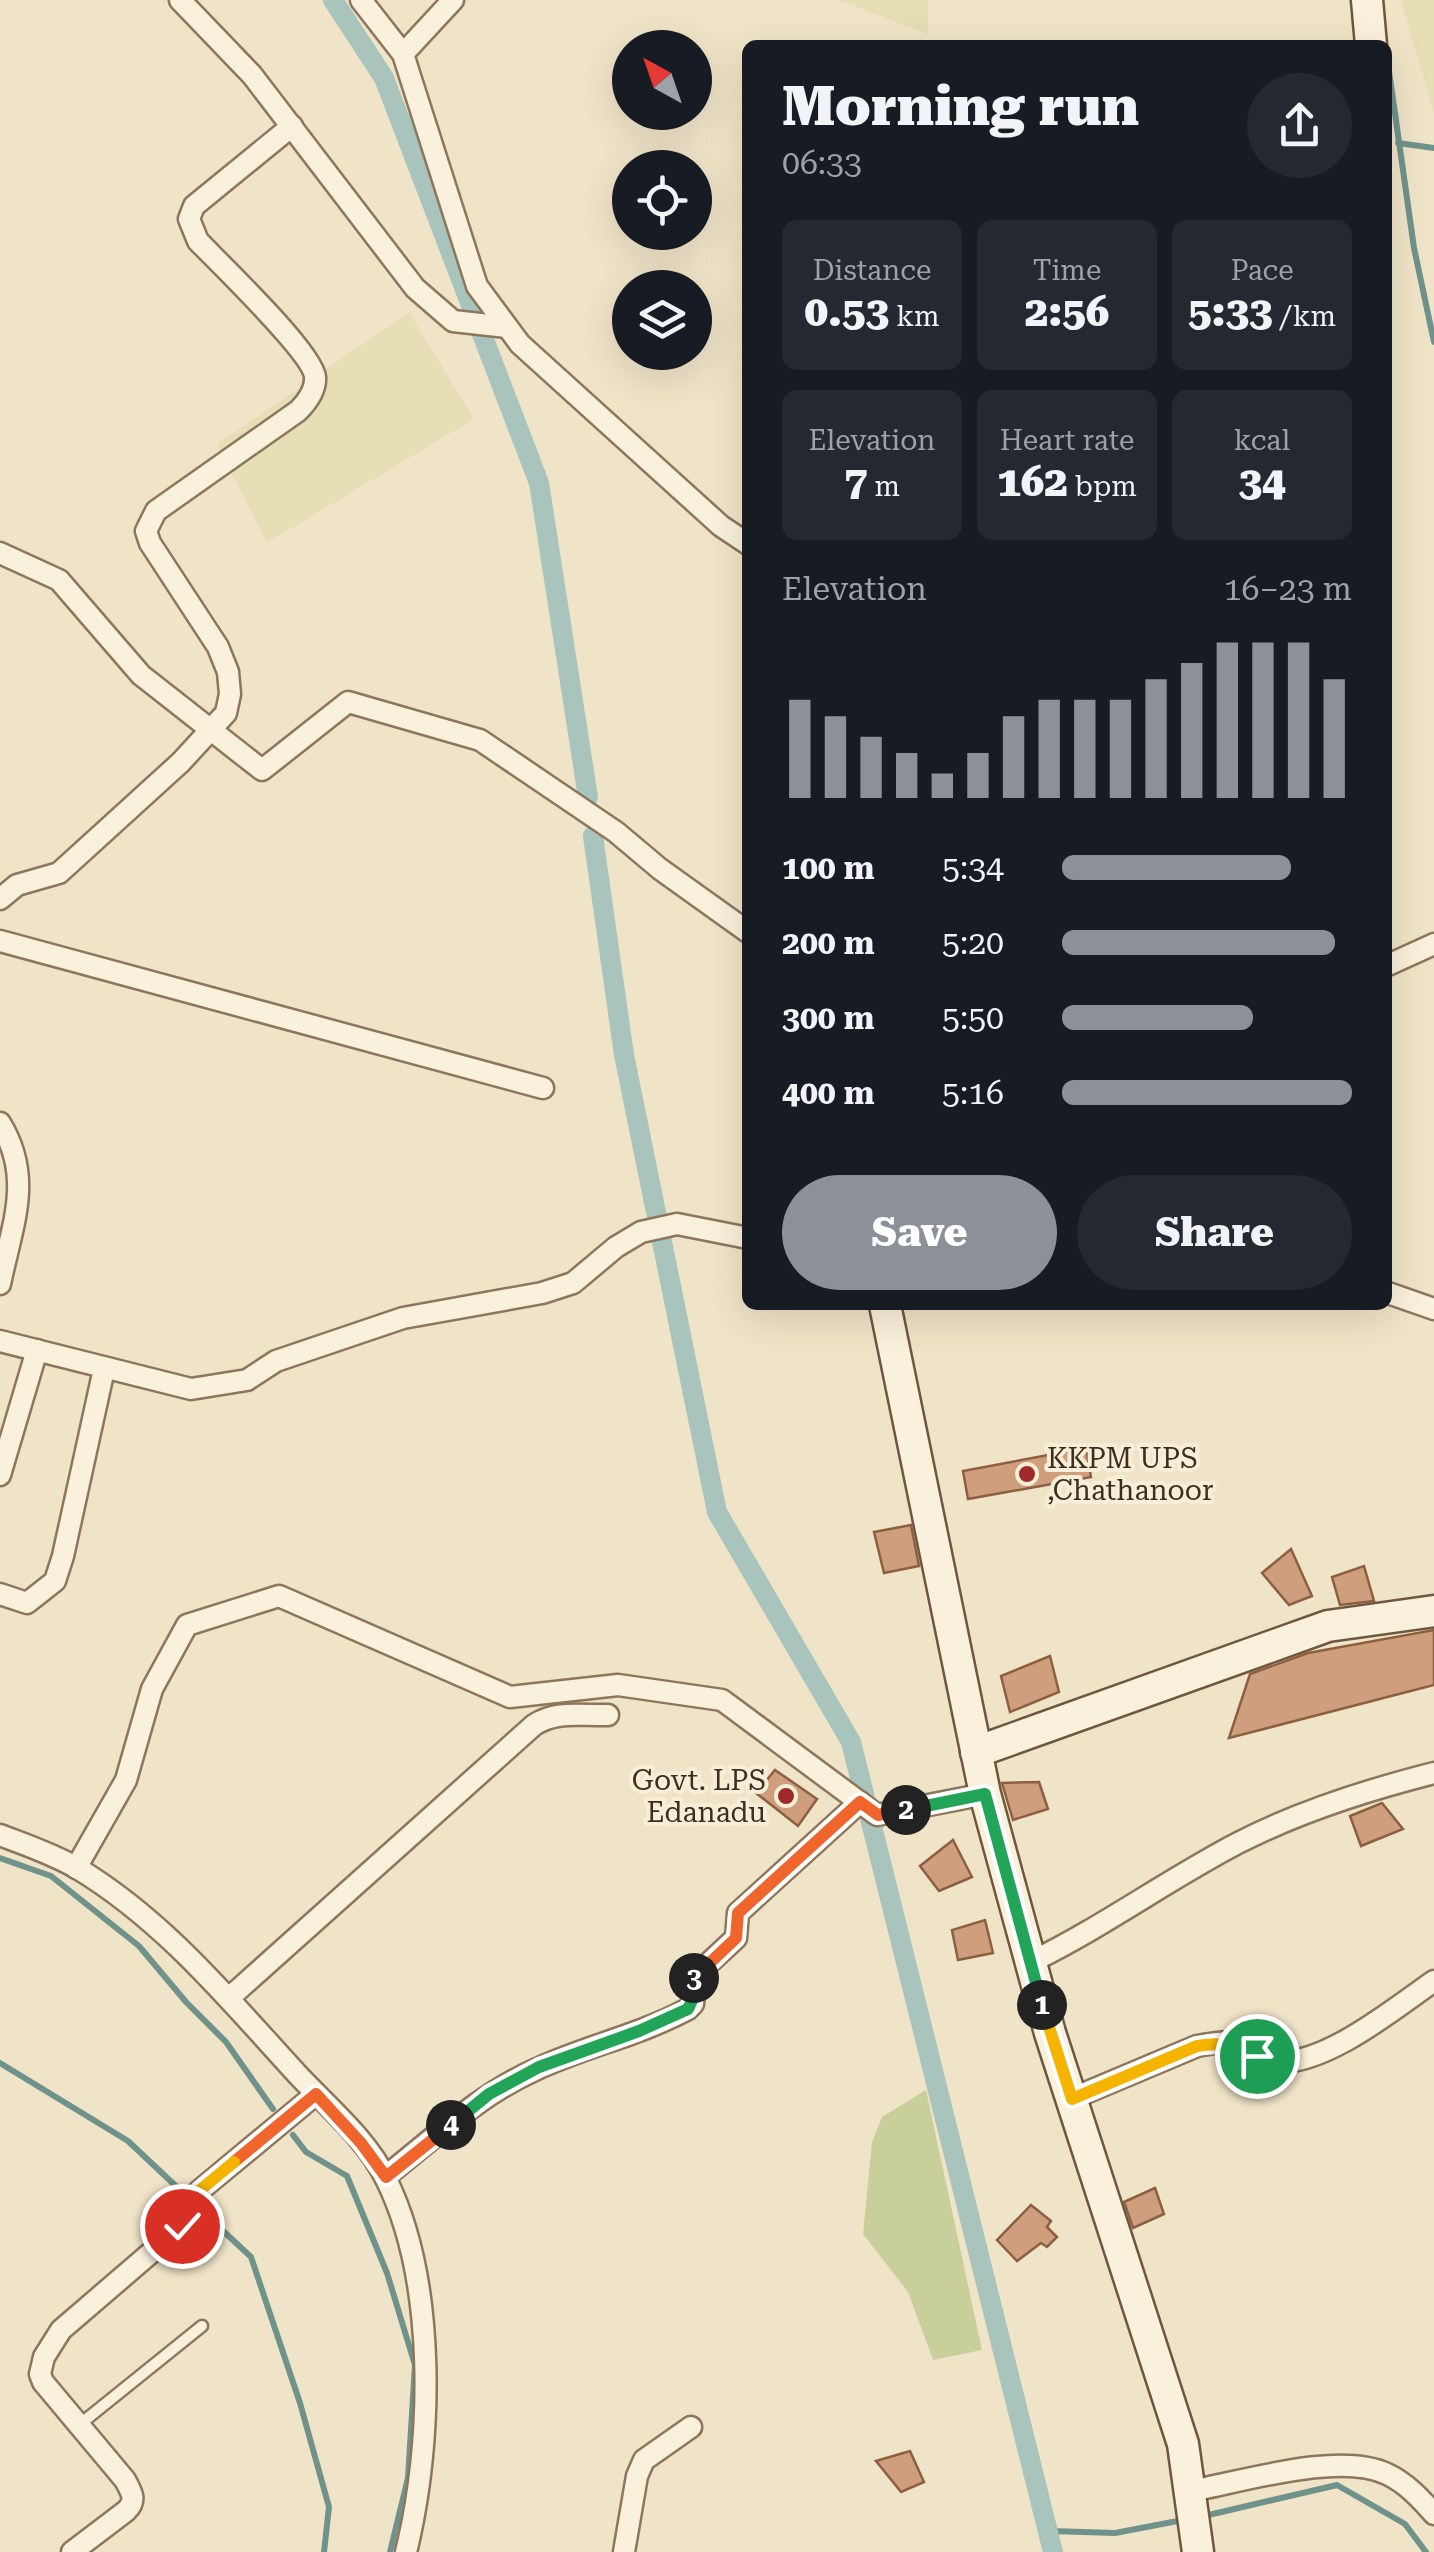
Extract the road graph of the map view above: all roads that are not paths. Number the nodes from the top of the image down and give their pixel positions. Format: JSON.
{"nodes":[{"id":1,"x":180,"y":0,"type":"edge"},
{"id":2,"x":361,"y":0,"type":"edge"},
{"id":3,"x":453,"y":0,"type":"edge"},
{"id":4,"x":1367,"y":0,"type":"edge"},
{"id":5,"x":1371,"y":40,"type":"edge"},
{"id":6,"x":403,"y":54,"type":"junction"},
{"id":7,"x":292,"y":126,"type":"junction"},
{"id":8,"x":499,"y":327,"type":"junction"},
{"id":9,"x":742,"y":540,"type":"edge"},
{"id":10,"x":0,"y":554,"type":"edge"},
{"id":11,"x":214,"y":730,"type":"junction"},
{"id":12,"x":0,"y":898,"type":"edge"},
{"id":13,"x":742,"y":928,"type":"edge"},
{"id":14,"x":0,"y":941,"type":"edge"},
{"id":15,"x":1434,"y":944,"type":"edge"},
{"id":16,"x":1392,"y":963,"type":"edge"},
{"id":17,"x":542,"y":1088,"type":"dead end"},
{"id":18,"x":0,"y":1124,"type":"edge"},
{"id":19,"x":742,"y":1238,"type":"edge"},
{"id":20,"x":0,"y":1284,"type":"edge"},
{"id":21,"x":1392,"y":1294,"type":"edge"},
{"id":22,"x":1434,"y":1309,"type":"edge"},
{"id":23,"x":886,"y":1310,"type":"edge"},
{"id":24,"x":0,"y":1341,"type":"edge"},
{"id":25,"x":36,"y":1350,"type":"junction"},
{"id":26,"x":104,"y":1369,"type":"junction"},
{"id":27,"x":0,"y":1475,"type":"edge"},
{"id":28,"x":0,"y":1594,"type":"edge"},
{"id":29,"x":1434,"y":1611,"type":"edge"},
{"id":30,"x":608,"y":1715,"type":"dead end"},
{"id":31,"x":976,"y":1752,"type":"junction"},
{"id":32,"x":1434,"y":1773,"type":"edge"},
{"id":33,"x":985,"y":1794,"type":"junction"},
{"id":34,"x":860,"y":1802,"type":"junction"},
{"id":35,"x":0,"y":1835,"type":"edge"},
{"id":36,"x":76,"y":1868,"type":"junction"},
{"id":37,"x":1031,"y":1962,"type":"junction"},
{"id":38,"x":1434,"y":1981,"type":"edge"},
{"id":39,"x":229,"y":1998,"type":"junction"},
{"id":40,"x":316,"y":2094,"type":"junction"},
{"id":41,"x":1072,"y":2099,"type":"junction"},
{"id":42,"x":386,"y":2177,"type":"junction"},
{"id":43,"x":202,"y":2326,"type":"dead end"},
{"id":44,"x":78,"y":2425,"type":"junction"},
{"id":45,"x":691,"y":2427,"type":"dead end"},
{"id":46,"x":1190,"y":2498,"type":"junction"},
{"id":47,"x":1434,"y":2514,"type":"edge"},
{"id":48,"x":1197,"y":2549,"type":"edge"},
{"id":49,"x":72,"y":2552,"type":"edge"},
{"id":50,"x":406,"y":2552,"type":"edge"},
{"id":51,"x":624,"y":2552,"type":"edge"}],
"edges":[{"from":1,"to":7,"type":"street"},
{"from":2,"to":6,"type":"street"},
{"from":3,"to":6,"type":"street"},
{"from":4,"to":5,"type":"street"},
{"from":6,"to":8,"type":"street"},
{"from":7,"to":8,"type":"street"},
{"from":7,"to":11,"type":"street"},
{"from":8,"to":9,"type":"street"},
{"from":10,"to":11,"type":"street"},
{"from":11,"to":12,"type":"street"},
{"from":11,"to":13,"type":"street"},
{"from":14,"to":17,"type":"street"},
{"from":15,"to":16,"type":"street"},
{"from":18,"to":20,"type":"street"},
{"from":19,"to":26,"type":"street"},
{"from":21,"to":22,"type":"street"},
{"from":23,"to":31,"type":"street"},
{"from":24,"to":25,"type":"street"},
{"from":25,"to":26,"type":"street"},
{"from":25,"to":27,"type":"street"},
{"from":26,"to":28,"type":"street"},
{"from":29,"to":31,"type":"street"},
{"from":30,"to":39,"type":"street"},
{"from":31,"to":33,"type":"street"},
{"from":32,"to":37,"type":"street"},
{"from":33,"to":34,"type":"street"},
{"from":33,"to":37,"type":"street"},
{"from":34,"to":36,"type":"street"},
{"from":34,"to":42,"type":"street"},
{"from":35,"to":36,"type":"street"},
{"from":36,"to":39,"type":"street"},
{"from":37,"to":41,"type":"street"},
{"from":38,"to":41,"type":"street"},
{"from":39,"to":40,"type":"street"},
{"from":40,"to":42,"type":"street"},
{"from":40,"to":44,"type":"street"},
{"from":41,"to":46,"type":"street"},
{"from":42,"to":50,"type":"street"},
{"from":43,"to":44,"type":"lane"},
{"from":44,"to":49,"type":"street"},
{"from":45,"to":51,"type":"street"},
{"from":46,"to":47,"type":"street"},
{"from":46,"to":48,"type":"street"}]}
